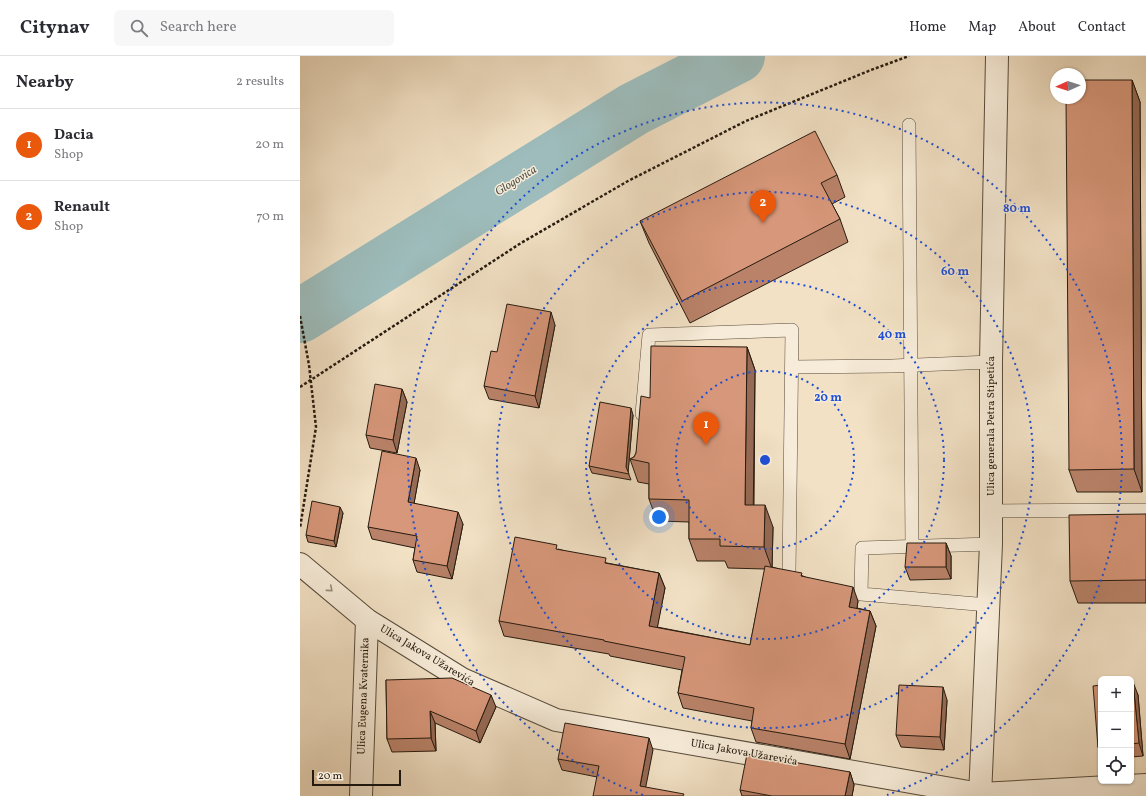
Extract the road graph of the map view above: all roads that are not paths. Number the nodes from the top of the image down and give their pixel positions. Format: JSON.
{"nodes":[{"id":1,"x":997,"y":56,"type":"edge"},
{"id":2,"x":909,"y":125,"type":"dead end"},
{"id":3,"x":991,"y":362,"type":"junction"},
{"id":4,"x":911,"y":365,"type":"junction"},
{"id":5,"x":792,"y":367,"type":"junction"},
{"id":6,"x":641,"y":428,"type":"edge"},
{"id":7,"x":1146,"y":510,"type":"edge"},
{"id":8,"x":990,"y":511,"type":"junction"},
{"id":9,"x":991,"y":544,"type":"junction"},
{"id":10,"x":912,"y":547,"type":"junction"},
{"id":11,"x":300,"y":564,"type":"edge"},
{"id":12,"x":789,"y":573,"type":"edge"},
{"id":13,"x":988,"y":605,"type":"junction"},
{"id":14,"x":367,"y":620,"type":"junction"},
{"id":15,"x":1146,"y":785,"type":"edge"},
{"id":16,"x":980,"y":795,"type":"edge"},
{"id":17,"x":361,"y":796,"type":"edge"}],
"edges":[{"from":1,"to":3,"type":"street","name":"Ulica generala Petra Stipetića"},
{"from":2,"to":4,"type":"lane"},
{"from":3,"to":4,"type":"lane"},
{"from":3,"to":8,"type":"street","name":"Ulica generala Petra Stipetića"},
{"from":4,"to":5,"type":"lane"},
{"from":4,"to":10,"type":"lane"},
{"from":5,"to":6,"type":"lane"},
{"from":5,"to":12,"type":"lane"},
{"from":7,"to":8,"type":"lane"},
{"from":8,"to":9,"type":"street","name":"Ulica generala Petra Stipetića"},
{"from":9,"to":10,"type":"lane"},
{"from":9,"to":13,"type":"street","name":"Ulica generala Petra Stipetića"},
{"from":10,"to":13,"type":"lane"},
{"from":11,"to":14,"type":"street","name":"Ulica Jakova Užarevića","one_way":true},
{"from":13,"to":16,"type":"street","name":"Ulica generala Petra Stipetića"},
{"from":14,"to":16,"type":"street","name":"Ulica Jakova Užarevića"},
{"from":14,"to":17,"type":"street","name":"Ulica Eugena Kvaternika"},
{"from":15,"to":16,"type":"street","name":"Ulica Jakova Užarevića"}]}
